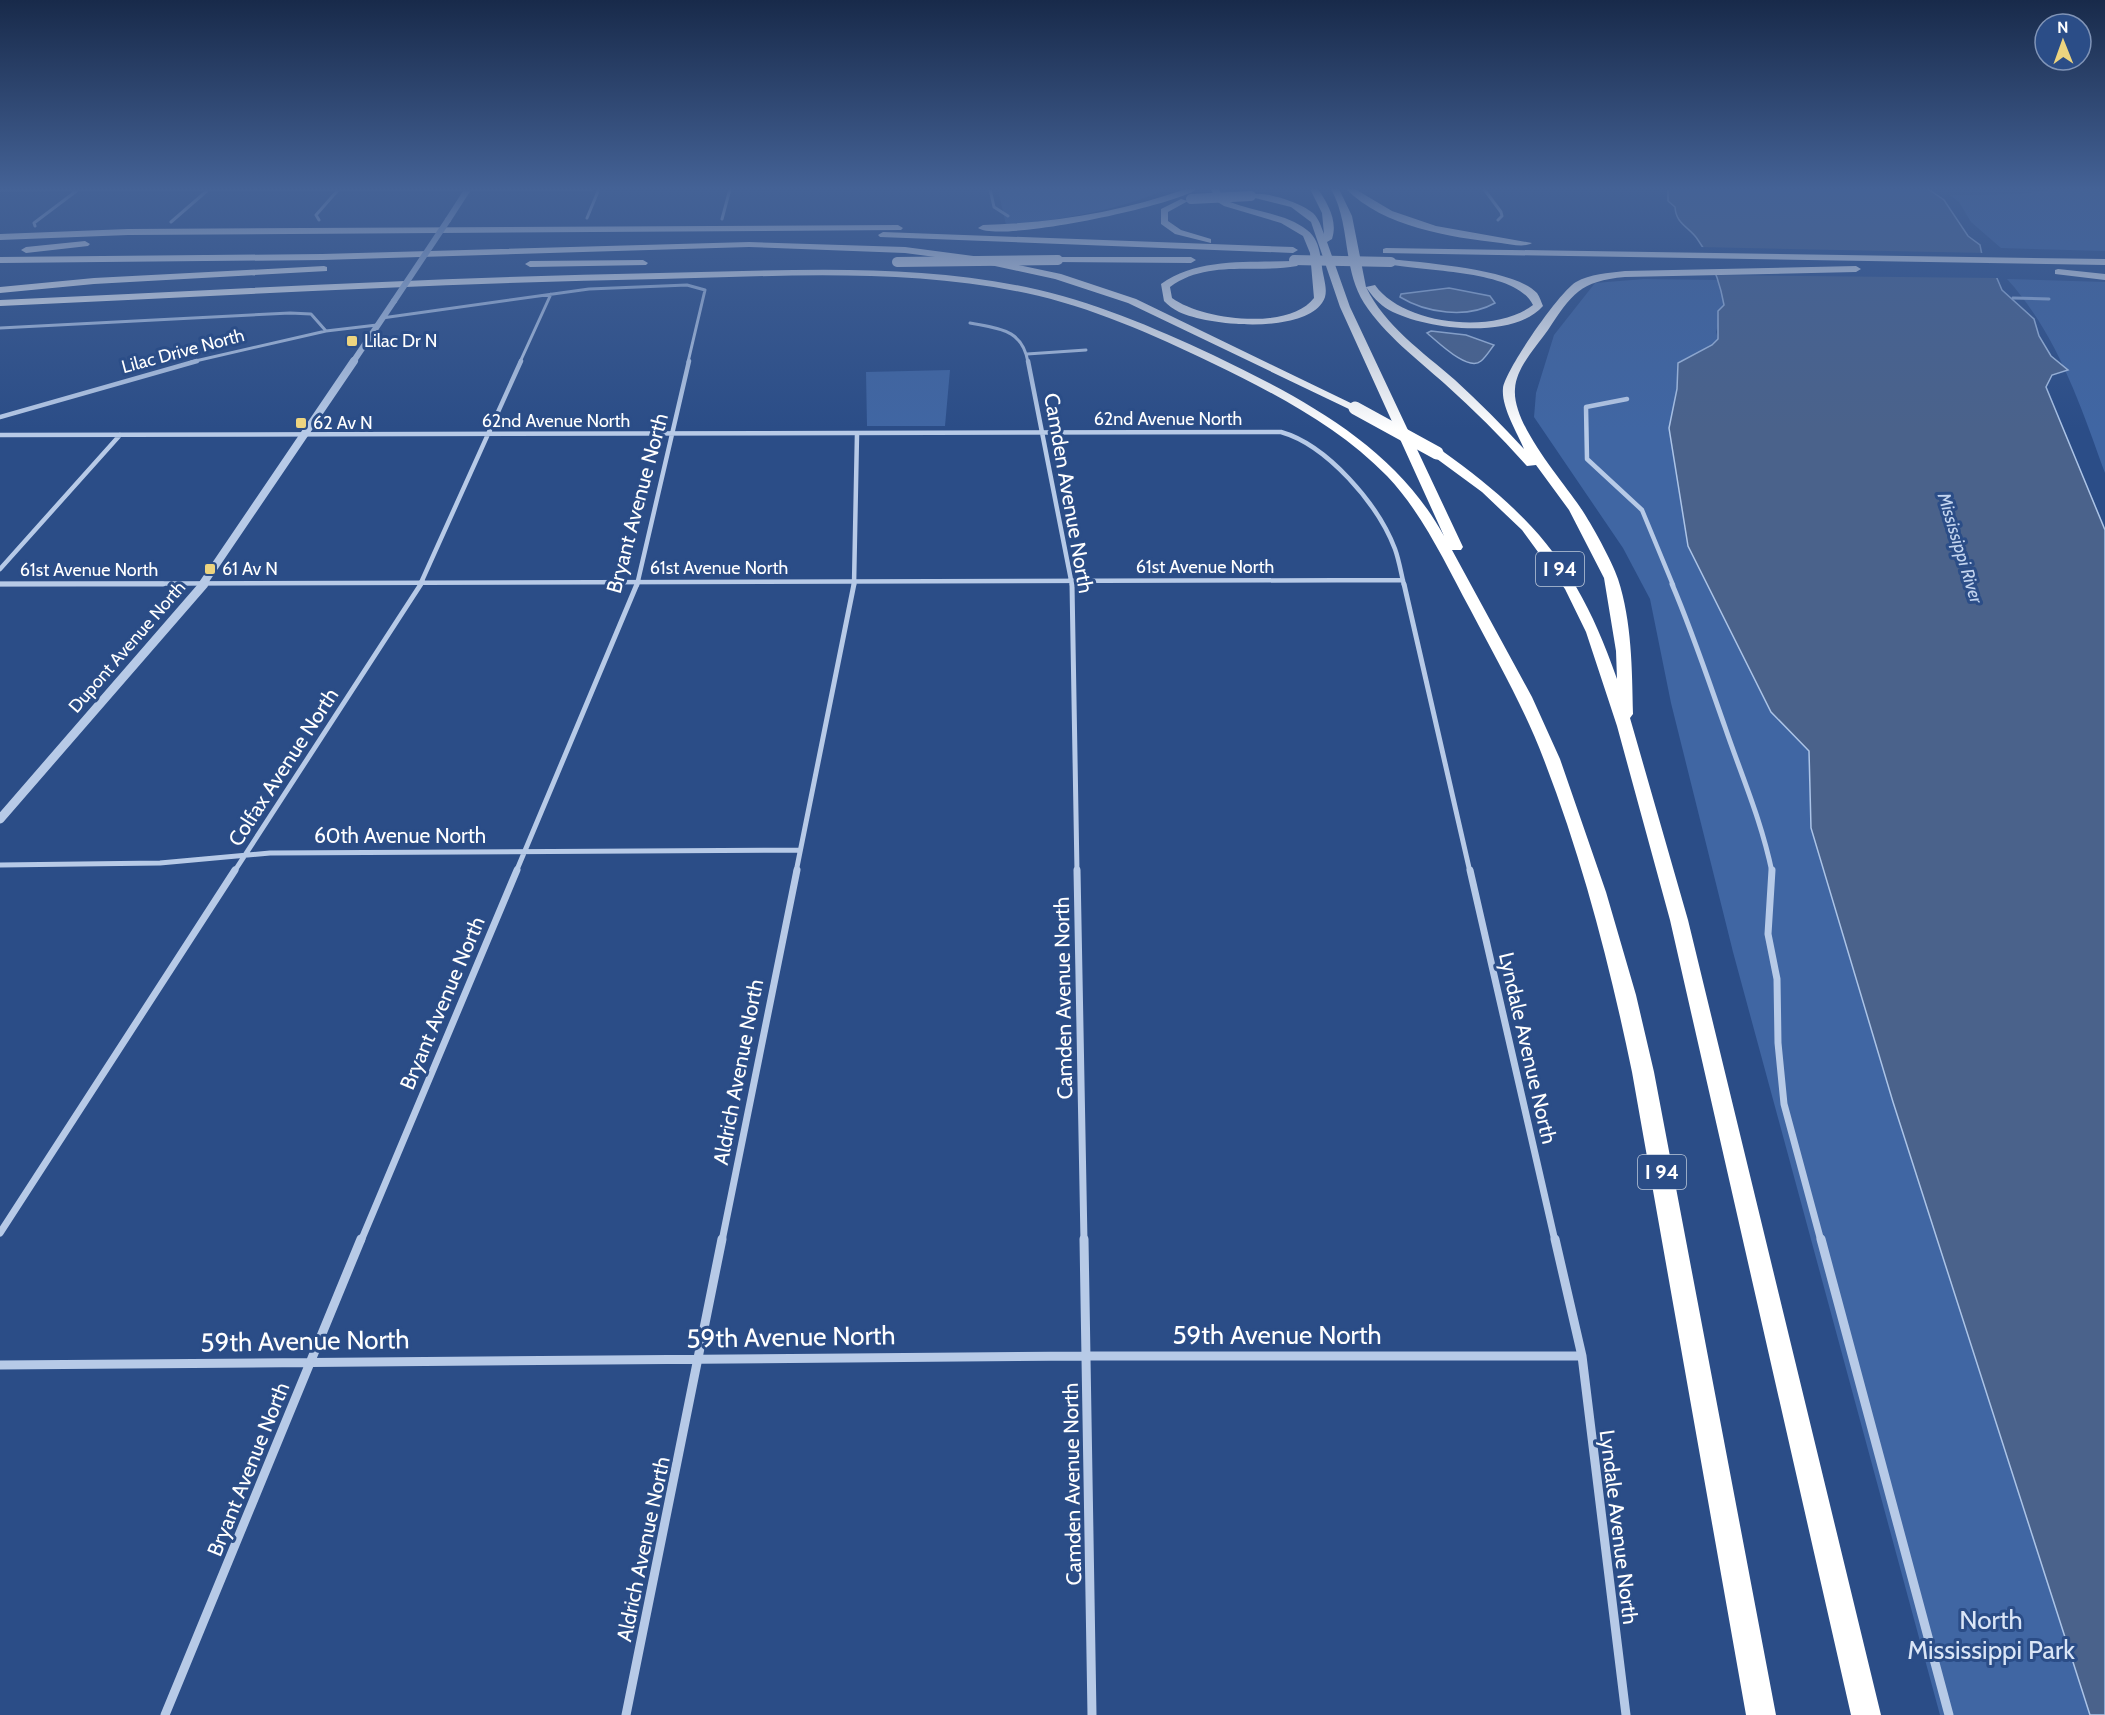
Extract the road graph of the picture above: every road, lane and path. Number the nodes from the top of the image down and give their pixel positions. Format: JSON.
{"nodes":[{"id":1,"x":335,"y":269,"type":"dead end"},
{"id":2,"x":416,"y":269,"type":"edge"},
{"id":3,"x":574,"y":269,"type":"edge"},
{"id":4,"x":1035,"y":269,"type":"edge"},
{"id":5,"x":1212,"y":269,"type":"edge"},
{"id":6,"x":1317,"y":269,"type":"edge"},
{"id":7,"x":1333,"y":269,"type":"edge"},
{"id":8,"x":1356,"y":269,"type":"edge"},
{"id":9,"x":1361,"y":269,"type":"edge"},
{"id":10,"x":1441,"y":269,"type":"edge"},
{"id":11,"x":1638,"y":269,"type":"edge"},
{"id":12,"x":1850,"y":269,"type":"edge"},
{"id":13,"x":1858,"y":269,"type":"edge"},
{"id":14,"x":1672,"y":270,"type":"junction"},
{"id":15,"x":2105,"y":275,"type":"edge"},
{"id":16,"x":554,"y":278,"type":"junction"},
{"id":17,"x":0,"y":290,"type":"edge"},
{"id":18,"x":705,"y":290,"type":"joint"},
{"id":19,"x":551,"y":294,"type":"junction"},
{"id":20,"x":0,"y":302,"type":"edge"},
{"id":21,"x":0,"y":309,"type":"edge"},
{"id":22,"x":379,"y":322,"type":"junction"},
{"id":23,"x":970,"y":323,"type":"dead end"},
{"id":24,"x":0,"y":328,"type":"edge"},
{"id":25,"x":326,"y":331,"type":"junction"},
{"id":26,"x":1086,"y":350,"type":"dead end"},
{"id":27,"x":1027,"y":354,"type":"junction"},
{"id":28,"x":1627,"y":399,"type":"dead end"},
{"id":29,"x":0,"y":417,"type":"edge"},
{"id":30,"x":1041,"y":433,"type":"junction"},
{"id":31,"x":1293,"y":433,"type":"joint"},
{"id":32,"x":304,"y":434,"type":"junction"},
{"id":33,"x":488,"y":434,"type":"junction"},
{"id":34,"x":673,"y":434,"type":"junction"},
{"id":35,"x":857,"y":434,"type":"junction"},
{"id":36,"x":0,"y":435,"type":"edge"},
{"id":37,"x":120,"y":435,"type":"junction"},
{"id":38,"x":0,"y":569,"type":"edge"},
{"id":39,"x":1403,"y":580,"type":"junction"},
{"id":40,"x":855,"y":581,"type":"junction"},
{"id":41,"x":1072,"y":581,"type":"junction"},
{"id":42,"x":638,"y":582,"type":"junction"},
{"id":43,"x":204,"y":583,"type":"junction"},
{"id":44,"x":421,"y":583,"type":"junction"},
{"id":45,"x":0,"y":584,"type":"edge"},
{"id":46,"x":1615,"y":606,"type":"junction"},
{"id":47,"x":1498,"y":648,"type":"junction"},
{"id":48,"x":1625,"y":726,"type":"junction"},
{"id":49,"x":0,"y":819,"type":"edge"},
{"id":50,"x":524,"y":850,"type":"junction"},
{"id":51,"x":800,"y":850,"type":"junction"},
{"id":52,"x":247,"y":854,"type":"junction"},
{"id":53,"x":0,"y":865,"type":"edge"},
{"id":54,"x":0,"y":1233,"type":"edge"},
{"id":55,"x":1086,"y":1356,"type":"junction"},
{"id":56,"x":1582,"y":1356,"type":"junction"},
{"id":57,"x":699,"y":1359,"type":"junction"},
{"id":58,"x":310,"y":1362,"type":"junction"},
{"id":59,"x":0,"y":1365,"type":"edge"},
{"id":60,"x":165,"y":1715,"type":"edge"},
{"id":61,"x":626,"y":1715,"type":"edge"},
{"id":62,"x":1092,"y":1715,"type":"edge"},
{"id":63,"x":1626,"y":1715,"type":"edge"},
{"id":64,"x":1761,"y":1715,"type":"edge"},
{"id":65,"x":1866,"y":1715,"type":"edge"},
{"id":66,"x":1949,"y":1715,"type":"edge"}],
"edges":[{"from":1,"to":17,"type":"highway"},
{"from":2,"to":22,"type":"street","name":"Dupont Avenue North","bridge":true},
{"from":3,"to":20,"type":"highway"},
{"from":4,"to":48,"type":"highway","number":"I 94","bridge":true},
{"from":5,"to":6,"type":"highway"},
{"from":7,"to":47,"type":"highway"},
{"from":8,"to":46,"type":"highway"},
{"from":9,"to":10,"type":"highway"},
{"from":11,"to":14,"type":"highway"},
{"from":12,"to":14,"type":"highway"},
{"from":13,"to":15,"type":"highway"},
{"from":14,"to":46,"type":"highway"},
{"from":16,"to":20,"type":"highway","number":"I 94"},
{"from":16,"to":21,"type":"highway"},
{"from":16,"to":47,"type":"highway","number":"I 94"},
{"from":18,"to":19,"type":"street","name":"Lilac Drive North"},
{"from":18,"to":34,"type":"street","name":"Bryant Avenue North"},
{"from":19,"to":22,"type":"street","name":"Lilac Drive North"},
{"from":19,"to":33,"type":"street","name":"Colfax Avenue North"},
{"from":22,"to":25,"type":"street","name":"Lilac Drive North"},
{"from":22,"to":32,"type":"street","name":"Dupont Avenue North"},
{"from":23,"to":27,"type":"street"},
{"from":24,"to":25,"type":"street"},
{"from":25,"to":29,"type":"street","name":"Lilac Drive North"},
{"from":26,"to":27,"type":"street"},
{"from":27,"to":30,"type":"street","name":"Camden Avenue North"},
{"from":28,"to":66,"type":"street"},
{"from":30,"to":31,"type":"street","name":"62nd Avenue North"},
{"from":30,"to":35,"type":"street","name":"62nd Avenue North"},
{"from":30,"to":41,"type":"street","name":"Camden Avenue North"},
{"from":31,"to":39,"type":"street","name":"Lyndale Avenue North"},
{"from":32,"to":33,"type":"street","name":"62nd Avenue North"},
{"from":32,"to":37,"type":"street","name":"62nd Avenue North"},
{"from":32,"to":43,"type":"street","name":"Dupont Avenue North"},
{"from":33,"to":34,"type":"street","name":"62nd Avenue North"},
{"from":33,"to":44,"type":"street","name":"Colfax Avenue North"},
{"from":34,"to":35,"type":"street","name":"62nd Avenue North"},
{"from":34,"to":42,"type":"street","name":"Bryant Avenue North"},
{"from":35,"to":40,"type":"street","name":"Aldrich Avenue North"},
{"from":36,"to":37,"type":"street","name":"62nd Avenue North"},
{"from":37,"to":38,"type":"street"},
{"from":39,"to":41,"type":"street","name":"61st Avenue North"},
{"from":39,"to":56,"type":"street","name":"Lyndale Avenue North"},
{"from":40,"to":41,"type":"street","name":"61st Avenue North"},
{"from":40,"to":42,"type":"street","name":"61st Avenue North"},
{"from":40,"to":51,"type":"street","name":"Aldrich Avenue North"},
{"from":41,"to":55,"type":"street","name":"Camden Avenue North"},
{"from":42,"to":44,"type":"street","name":"61st Avenue North"},
{"from":42,"to":50,"type":"street","name":"Bryant Avenue North"},
{"from":43,"to":44,"type":"street","name":"61st Avenue North"},
{"from":43,"to":45,"type":"street","name":"61st Avenue North"},
{"from":43,"to":49,"type":"street","name":"Dupont Avenue North"},
{"from":44,"to":52,"type":"street","name":"Colfax Avenue North"},
{"from":46,"to":48,"type":"highway"},
{"from":47,"to":64,"type":"highway","number":"I 94"},
{"from":48,"to":65,"type":"highway","number":"I 94"},
{"from":50,"to":51,"type":"street","name":"60th Avenue North"},
{"from":50,"to":52,"type":"street","name":"60th Avenue North"},
{"from":50,"to":58,"type":"street","name":"Bryant Avenue North"},
{"from":51,"to":57,"type":"street","name":"Aldrich Avenue North"},
{"from":52,"to":53,"type":"street","name":"60th Avenue North"},
{"from":52,"to":54,"type":"street","name":"Colfax Avenue North"},
{"from":55,"to":56,"type":"street","name":"59th Avenue North"},
{"from":55,"to":57,"type":"street","name":"59th Avenue North"},
{"from":55,"to":62,"type":"street","name":"Camden Avenue North"},
{"from":56,"to":63,"type":"street","name":"Lyndale Avenue North"},
{"from":57,"to":58,"type":"street","name":"59th Avenue North"},
{"from":57,"to":61,"type":"street","name":"Aldrich Avenue North"},
{"from":58,"to":59,"type":"street","name":"59th Avenue North"},
{"from":58,"to":60,"type":"street","name":"Bryant Avenue North"}]}
